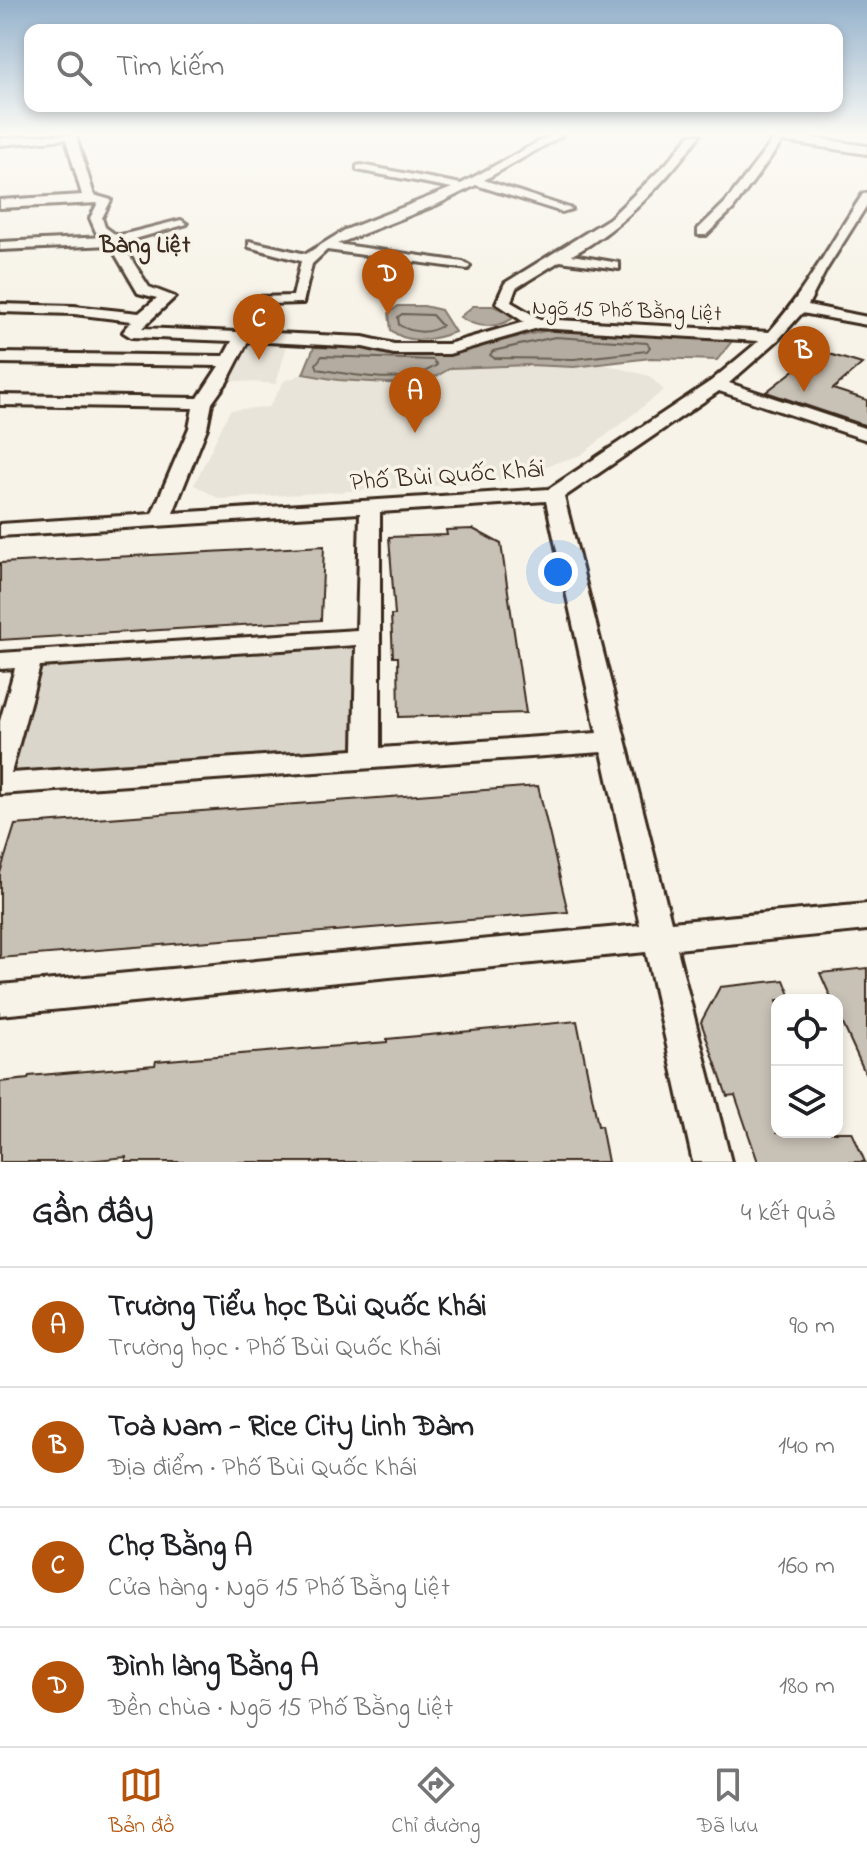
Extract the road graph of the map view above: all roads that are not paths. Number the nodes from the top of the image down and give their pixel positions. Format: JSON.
{"nodes":[{"id":1,"x":86,"y":189,"type":"edge"},
{"id":2,"x":455,"y":189,"type":"edge"},
{"id":3,"x":510,"y":189,"type":"edge"},
{"id":4,"x":646,"y":189,"type":"edge"},
{"id":5,"x":740,"y":189,"type":"edge"},
{"id":6,"x":89,"y":198,"type":"junction"},
{"id":7,"x":866,"y":203,"type":"edge"},
{"id":8,"x":0,"y":204,"type":"edge"},
{"id":9,"x":566,"y":209,"type":"dead end"},
{"id":10,"x":181,"y":224,"type":"dead end"},
{"id":11,"x":702,"y":232,"type":"dead end"},
{"id":12,"x":112,"y":241,"type":"junction"},
{"id":13,"x":254,"y":244,"type":"dead end"},
{"id":14,"x":0,"y":246,"type":"edge"},
{"id":15,"x":327,"y":246,"type":"junction"},
{"id":16,"x":559,"y":257,"type":"junction"},
{"id":17,"x":309,"y":259,"type":"junction"},
{"id":18,"x":463,"y":266,"type":"dead end"},
{"id":19,"x":614,"y":266,"type":"dead end"},
{"id":20,"x":0,"y":308,"type":"edge"},
{"id":21,"x":799,"y":308,"type":"junction"},
{"id":22,"x":142,"y":318,"type":"junction"},
{"id":23,"x":867,"y":321,"type":"edge"},
{"id":24,"x":537,"y":323,"type":"junction"},
{"id":25,"x":773,"y":337,"type":"junction"},
{"id":26,"x":242,"y":338,"type":"junction"},
{"id":27,"x":0,"y":358,"type":"edge"},
{"id":28,"x":230,"y":361,"type":"junction"},
{"id":29,"x":717,"y":385,"type":"junction"},
{"id":30,"x":0,"y":400,"type":"edge"},
{"id":31,"x":203,"y":403,"type":"junction"},
{"id":32,"x":867,"y":435,"type":"edge"},
{"id":33,"x":554,"y":495,"type":"junction"},
{"id":34,"x":370,"y":507,"type":"junction"},
{"id":35,"x":160,"y":519,"type":"junction"},
{"id":36,"x":0,"y":530,"type":"edge"},
{"id":37,"x":368,"y":637,"type":"junction"},
{"id":38,"x":30,"y":659,"type":"junction"},
{"id":39,"x":0,"y":661,"type":"edge"},
{"id":40,"x":610,"y":742,"type":"junction"},
{"id":41,"x":367,"y":758,"type":"junction"},
{"id":42,"x":0,"y":768,"type":"edge"},
{"id":43,"x":0,"y":784,"type":"edge"},
{"id":44,"x":867,"y":917,"type":"edge"},
{"id":45,"x":657,"y":938,"type":"junction"},
{"id":46,"x":0,"y":1000,"type":"edge"},
{"id":47,"x":712,"y":1162,"type":"edge"}],
"edges":[{"from":1,"to":6,"type":"street"},
{"from":2,"to":15,"type":"street"},
{"from":3,"to":9,"type":"street"},
{"from":4,"to":16,"type":"street"},
{"from":5,"to":11,"type":"street"},
{"from":6,"to":8,"type":"street"},
{"from":6,"to":12,"type":"street"},
{"from":7,"to":21,"type":"street","name":"Phố Bùi Quốc Khái"},
{"from":10,"to":12,"type":"street"},
{"from":12,"to":14,"type":"street"},
{"from":12,"to":22,"type":"street"},
{"from":13,"to":17,"type":"street"},
{"from":15,"to":17,"type":"street"},
{"from":15,"to":18,"type":"street"},
{"from":16,"to":19,"type":"street"},
{"from":16,"to":24,"type":"street"},
{"from":17,"to":26,"type":"street"},
{"from":20,"to":22,"type":"street"},
{"from":21,"to":23,"type":"street"},
{"from":21,"to":25,"type":"street","name":"Phố Bùi Quốc Khái"},
{"from":22,"to":26,"type":"street","name":"Ngõ 15 Phố Bằng Liệt"},
{"from":24,"to":25,"type":"street","name":"Ngõ 15 Phố Bằng Liệt"},
{"from":24,"to":26,"type":"street","name":"Ngõ 15 Phố Bằng Liệt"},
{"from":25,"to":29,"type":"street","name":"Phố Bùi Quốc Khái"},
{"from":26,"to":28,"type":"street"},
{"from":27,"to":28,"type":"street"},
{"from":28,"to":31,"type":"street"},
{"from":29,"to":32,"type":"street"},
{"from":29,"to":33,"type":"street","name":"Phố Bùi Quốc Khái"},
{"from":30,"to":31,"type":"street"},
{"from":31,"to":35,"type":"street"},
{"from":33,"to":34,"type":"street","name":"Phố Bùi Quốc Khái"},
{"from":33,"to":40,"type":"street"},
{"from":34,"to":35,"type":"street","name":"Phố Bùi Quốc Khái"},
{"from":34,"to":37,"type":"street"},
{"from":35,"to":36,"type":"street","name":"Phố Bùi Quốc Khái"},
{"from":37,"to":38,"type":"street"},
{"from":37,"to":41,"type":"street"},
{"from":38,"to":39,"type":"street"},
{"from":38,"to":42,"type":"street"},
{"from":40,"to":41,"type":"street"},
{"from":40,"to":45,"type":"street"},
{"from":41,"to":43,"type":"street"},
{"from":44,"to":45,"type":"street"},
{"from":45,"to":46,"type":"street"},
{"from":45,"to":47,"type":"street"}]}
